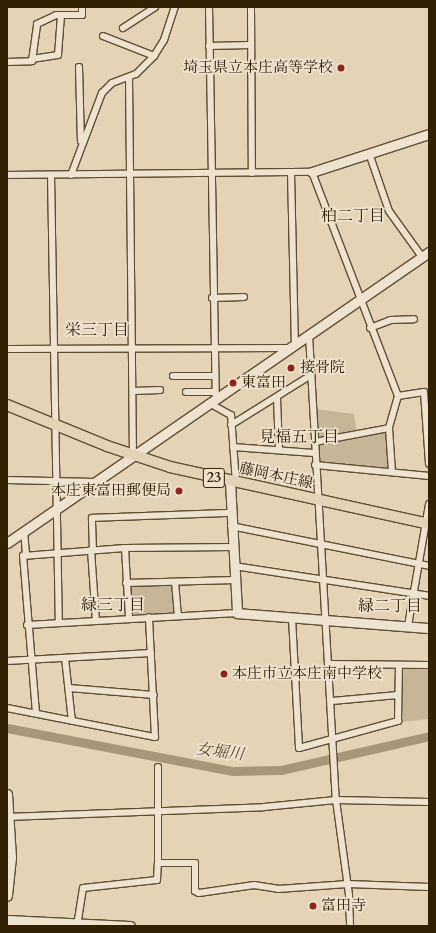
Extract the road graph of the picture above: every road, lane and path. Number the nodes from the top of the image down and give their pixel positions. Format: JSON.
{"nodes":[{"id":1,"x":82,"y":7,"type":"edge"},
{"id":2,"x":156,"y":7,"type":"edge"},
{"id":3,"x":175,"y":7,"type":"edge"},
{"id":4,"x":209,"y":7,"type":"edge"},
{"id":5,"x":251,"y":7,"type":"edge"},
{"id":6,"x":61,"y":15,"type":"junction"},
{"id":7,"x":123,"y":28,"type":"dead end"},
{"id":8,"x":103,"y":36,"type":"dead end"},
{"id":9,"x":250,"y":45,"type":"junction"},
{"id":10,"x":209,"y":46,"type":"junction"},
{"id":11,"x":154,"y":56,"type":"junction"},
{"id":12,"x":32,"y":59,"type":"junction"},
{"id":13,"x":7,"y":62,"type":"edge"},
{"id":14,"x":79,"y":67,"type":"dead end"},
{"id":15,"x":129,"y":77,"type":"junction"},
{"id":16,"x":429,"y":134,"type":"edge"},
{"id":17,"x":81,"y":147,"type":"junction"},
{"id":18,"x":369,"y":153,"type":"junction"},
{"id":19,"x":291,"y":172,"type":"junction"},
{"id":20,"x":312,"y":172,"type":"junction"},
{"id":21,"x":211,"y":173,"type":"junction"},
{"id":22,"x":252,"y":173,"type":"junction"},
{"id":23,"x":131,"y":174,"type":"junction"},
{"id":24,"x":7,"y":175,"type":"edge"},
{"id":25,"x":51,"y":175,"type":"junction"},
{"id":26,"x":72,"y":175,"type":"junction"},
{"id":27,"x":426,"y":254,"type":"edge"},
{"id":28,"x":244,"y":297,"type":"dead end"},
{"id":29,"x":212,"y":298,"type":"junction"},
{"id":30,"x":360,"y":299,"type":"junction"},
{"id":31,"x":414,"y":319,"type":"dead end"},
{"id":32,"x":370,"y":328,"type":"junction"},
{"id":33,"x":309,"y":335,"type":"junction"},
{"id":34,"x":213,"y":346,"type":"junction"},
{"id":35,"x":292,"y":346,"type":"junction"},
{"id":36,"x":133,"y":347,"type":"junction"},
{"id":37,"x":7,"y":348,"type":"edge"},
{"id":38,"x":53,"y":348,"type":"junction"},
{"id":39,"x":311,"y":375,"type":"junction"},
{"id":40,"x":173,"y":376,"type":"dead end"},
{"id":41,"x":213,"y":376,"type":"junction"},
{"id":42,"x":160,"y":390,"type":"dead end"},
{"id":43,"x":134,"y":391,"type":"junction"},
{"id":44,"x":186,"y":392,"type":"dead end"},
{"id":45,"x":398,"y":396,"type":"junction"},
{"id":46,"x":213,"y":398,"type":"junction"},
{"id":47,"x":277,"y":398,"type":"junction"},
{"id":48,"x":7,"y":405,"type":"edge"},
{"id":49,"x":427,"y":406,"type":"edge"},
{"id":50,"x":231,"y":425,"type":"junction"},
{"id":51,"x":54,"y":426,"type":"junction"},
{"id":52,"x":389,"y":428,"type":"junction"},
{"id":53,"x":428,"y":437,"type":"edge"},
{"id":54,"x":315,"y":442,"type":"junction"},
{"id":55,"x":233,"y":447,"type":"junction"},
{"id":56,"x":279,"y":450,"type":"junction"},
{"id":57,"x":314,"y":453,"type":"junction"},
{"id":58,"x":133,"y":456,"type":"junction"},
{"id":59,"x":429,"y":462,"type":"edge"},
{"id":60,"x":314,"y":465,"type":"junction"},
{"id":61,"x":392,"y":472,"type":"junction"},
{"id":62,"x":429,"y":476,"type":"edge"},
{"id":63,"x":7,"y":480,"type":"edge"},
{"id":64,"x":54,"y":480,"type":"junction"},
{"id":65,"x":95,"y":482,"type":"junction"},
{"id":66,"x":233,"y":482,"type":"junction"},
{"id":67,"x":317,"y":500,"type":"junction"},
{"id":68,"x":429,"y":504,"type":"edge"},
{"id":69,"x":55,"y":510,"type":"junction"},
{"id":70,"x":230,"y":513,"type":"junction"},
{"id":71,"x":427,"y":524,"type":"edge"},
{"id":72,"x":231,"y":526,"type":"junction"},
{"id":73,"x":24,"y":531,"type":"junction"},
{"id":74,"x":7,"y":543,"type":"edge"},
{"id":75,"x":320,"y":543,"type":"junction"},
{"id":76,"x":233,"y":547,"type":"junction"},
{"id":77,"x":125,"y":548,"type":"junction"},
{"id":78,"x":92,"y":550,"type":"junction"},
{"id":79,"x":57,"y":552,"type":"junction"},
{"id":80,"x":26,"y":556,"type":"junction"},
{"id":81,"x":418,"y":563,"type":"junction"},
{"id":82,"x":234,"y":566,"type":"junction"},
{"id":83,"x":429,"y":566,"type":"edge"},
{"id":84,"x":235,"y":580,"type":"junction"},
{"id":85,"x":325,"y":580,"type":"junction"},
{"id":86,"x":175,"y":582,"type":"junction"},
{"id":87,"x":126,"y":583,"type":"junction"},
{"id":88,"x":413,"y":593,"type":"junction"},
{"id":89,"x":429,"y":596,"type":"edge"},
{"id":90,"x":237,"y":613,"type":"junction"},
{"id":91,"x":178,"y":615,"type":"junction"},
{"id":92,"x":149,"y":617,"type":"junction"},
{"id":93,"x":128,"y":618,"type":"junction"},
{"id":94,"x":292,"y":618,"type":"junction"},
{"id":95,"x":328,"y":619,"type":"junction"},
{"id":96,"x":96,"y":621,"type":"junction"},
{"id":97,"x":59,"y":623,"type":"junction"},
{"id":98,"x":27,"y":625,"type":"junction"},
{"id":99,"x":408,"y":626,"type":"junction"},
{"id":100,"x":429,"y":628,"type":"edge"},
{"id":101,"x":151,"y":653,"type":"junction"},
{"id":102,"x":65,"y":658,"type":"junction"},
{"id":103,"x":30,"y":660,"type":"junction"},
{"id":104,"x":7,"y":661,"type":"edge"},
{"id":105,"x":330,"y":664,"type":"junction"},
{"id":106,"x":398,"y":665,"type":"junction"},
{"id":107,"x":429,"y":665,"type":"edge"},
{"id":108,"x":69,"y":688,"type":"junction"},
{"id":109,"x":154,"y":695,"type":"junction"},
{"id":110,"x":398,"y":695,"type":"junction"},
{"id":111,"x":332,"y":701,"type":"junction"},
{"id":112,"x":7,"y":708,"type":"edge"},
{"id":113,"x":36,"y":713,"type":"junction"},
{"id":114,"x":72,"y":721,"type":"junction"},
{"id":115,"x":334,"y":741,"type":"junction"},
{"id":116,"x":158,"y":767,"type":"dead end"},
{"id":117,"x":7,"y":794,"type":"edge"},
{"id":118,"x":336,"y":800,"type":"junction"},
{"id":119,"x":429,"y":802,"type":"edge"},
{"id":120,"x":160,"y":811,"type":"junction"},
{"id":121,"x":8,"y":817,"type":"edge"},
{"id":122,"x":158,"y":863,"type":"junction"},
{"id":123,"x":348,"y":884,"type":"junction"},
{"id":124,"x":429,"y":887,"type":"edge"},
{"id":125,"x":7,"y":893,"type":"edge"},
{"id":126,"x":7,"y":920,"type":"edge"},
{"id":127,"x":77,"y":925,"type":"edge"},
{"id":128,"x":130,"y":926,"type":"edge"},
{"id":129,"x":350,"y":926,"type":"edge"}],
"edges":[{"from":1,"to":6,"type":"street"},
{"from":2,"to":7,"type":"street"},
{"from":3,"to":11,"type":"street"},
{"from":4,"to":10,"type":"street"},
{"from":5,"to":9,"type":"street"},
{"from":6,"to":12,"type":"street"},
{"from":6,"to":12,"type":"street"},
{"from":8,"to":11,"type":"street"},
{"from":9,"to":10,"type":"street"},
{"from":9,"to":22,"type":"street"},
{"from":10,"to":21,"type":"street"},
{"from":11,"to":15,"type":"street"},
{"from":12,"to":13,"type":"street"},
{"from":14,"to":17,"type":"street"},
{"from":15,"to":17,"type":"street"},
{"from":15,"to":23,"type":"street"},
{"from":16,"to":18,"type":"street"},
{"from":17,"to":26,"type":"street"},
{"from":18,"to":20,"type":"street"},
{"from":18,"to":27,"type":"street"},
{"from":19,"to":20,"type":"street"},
{"from":19,"to":22,"type":"street"},
{"from":19,"to":35,"type":"street"},
{"from":20,"to":30,"type":"street"},
{"from":21,"to":22,"type":"street"},
{"from":21,"to":23,"type":"street"},
{"from":21,"to":29,"type":"street"},
{"from":23,"to":26,"type":"street"},
{"from":23,"to":36,"type":"street"},
{"from":24,"to":25,"type":"street"},
{"from":25,"to":26,"type":"street"},
{"from":25,"to":38,"type":"street"},
{"from":27,"to":30,"type":"street"},
{"from":28,"to":29,"type":"street"},
{"from":29,"to":34,"type":"street"},
{"from":30,"to":32,"type":"street"},
{"from":30,"to":33,"type":"street"},
{"from":31,"to":32,"type":"street"},
{"from":32,"to":45,"type":"street"},
{"from":33,"to":35,"type":"street"},
{"from":33,"to":39,"type":"street"},
{"from":34,"to":35,"type":"street"},
{"from":34,"to":36,"type":"street"},
{"from":34,"to":41,"type":"street"},
{"from":35,"to":46,"type":"street"},
{"from":36,"to":38,"type":"street"},
{"from":36,"to":43,"type":"street"},
{"from":37,"to":38,"type":"street"},
{"from":38,"to":51,"type":"street"},
{"from":39,"to":47,"type":"street"},
{"from":39,"to":54,"type":"street"},
{"from":40,"to":41,"type":"street"},
{"from":41,"to":46,"type":"street"},
{"from":42,"to":43,"type":"street"},
{"from":43,"to":58,"type":"street"},
{"from":44,"to":46,"type":"street"},
{"from":45,"to":49,"type":"street"},
{"from":45,"to":52,"type":"street"},
{"from":46,"to":50,"type":"street"},
{"from":46,"to":58,"type":"street"},
{"from":47,"to":50,"type":"street"},
{"from":47,"to":56,"type":"street"},
{"from":48,"to":51,"type":"main road","name":"藤岡本庄線","number":"23"},
{"from":49,"to":53,"type":"street"},
{"from":50,"to":55,"type":"street"},
{"from":51,"to":58,"type":"main road","name":"藤岡本庄線","number":"23"},
{"from":51,"to":64,"type":"street"},
{"from":52,"to":54,"type":"street"},
{"from":52,"to":61,"type":"street"},
{"from":53,"to":59,"type":"street"},
{"from":54,"to":57,"type":"street"},
{"from":55,"to":56,"type":"street"},
{"from":55,"to":66,"type":"street"},
{"from":56,"to":57,"type":"street"},
{"from":57,"to":60,"type":"street"},
{"from":58,"to":65,"type":"street"},
{"from":58,"to":66,"type":"main road","name":"藤岡本庄線","number":"23"},
{"from":60,"to":61,"type":"street"},
{"from":60,"to":67,"type":"street"},
{"from":61,"to":62,"type":"street"},
{"from":63,"to":64,"type":"street"},
{"from":64,"to":65,"type":"street"},
{"from":64,"to":69,"type":"street"},
{"from":65,"to":69,"type":"street"},
{"from":66,"to":67,"type":"main road","name":"藤岡本庄線","number":"23"},
{"from":66,"to":70,"type":"street"},
{"from":67,"to":71,"type":"main road","name":"藤岡本庄線","number":"23"},
{"from":67,"to":75,"type":"street"},
{"from":68,"to":71,"type":"street"},
{"from":69,"to":73,"type":"street"},
{"from":69,"to":79,"type":"street"},
{"from":70,"to":72,"type":"street"},
{"from":70,"to":78,"type":"street"},
{"from":71,"to":81,"type":"street"},
{"from":72,"to":75,"type":"street"},
{"from":72,"to":76,"type":"street"},
{"from":73,"to":74,"type":"street"},
{"from":73,"to":80,"type":"street"},
{"from":75,"to":81,"type":"street"},
{"from":75,"to":85,"type":"street"},
{"from":76,"to":77,"type":"street"},
{"from":76,"to":82,"type":"street"},
{"from":77,"to":78,"type":"street"},
{"from":77,"to":87,"type":"street"},
{"from":78,"to":79,"type":"street"},
{"from":78,"to":96,"type":"street"},
{"from":79,"to":80,"type":"street"},
{"from":79,"to":97,"type":"street"},
{"from":80,"to":98,"type":"street"},
{"from":81,"to":83,"type":"street"},
{"from":81,"to":88,"type":"street"},
{"from":82,"to":84,"type":"street"},
{"from":82,"to":85,"type":"street"},
{"from":84,"to":86,"type":"street"},
{"from":84,"to":90,"type":"street"},
{"from":85,"to":88,"type":"street"},
{"from":85,"to":95,"type":"street"},
{"from":86,"to":87,"type":"street"},
{"from":86,"to":91,"type":"street"},
{"from":87,"to":93,"type":"street"},
{"from":88,"to":89,"type":"street"},
{"from":88,"to":99,"type":"street"},
{"from":90,"to":91,"type":"street"},
{"from":90,"to":94,"type":"street"},
{"from":91,"to":92,"type":"street"},
{"from":92,"to":93,"type":"street"},
{"from":92,"to":101,"type":"street"},
{"from":93,"to":96,"type":"street"},
{"from":94,"to":95,"type":"street"},
{"from":94,"to":115,"type":"street"},
{"from":95,"to":99,"type":"street"},
{"from":95,"to":105,"type":"street"},
{"from":96,"to":97,"type":"street"},
{"from":97,"to":98,"type":"street"},
{"from":98,"to":103,"type":"street"},
{"from":99,"to":100,"type":"street"},
{"from":101,"to":102,"type":"street"},
{"from":101,"to":109,"type":"street"},
{"from":102,"to":103,"type":"street"},
{"from":102,"to":108,"type":"street"},
{"from":103,"to":104,"type":"street"},
{"from":103,"to":113,"type":"street"},
{"from":105,"to":106,"type":"street"},
{"from":105,"to":111,"type":"street"},
{"from":106,"to":107,"type":"street"},
{"from":106,"to":110,"type":"street"},
{"from":108,"to":109,"type":"street"},
{"from":108,"to":114,"type":"street"},
{"from":109,"to":114,"type":"street"},
{"from":110,"to":111,"type":"street"},
{"from":110,"to":115,"type":"street"},
{"from":111,"to":115,"type":"street"},
{"from":112,"to":113,"type":"street"},
{"from":113,"to":114,"type":"street"},
{"from":115,"to":118,"type":"street"},
{"from":116,"to":120,"type":"street"},
{"from":117,"to":121,"type":"street"},
{"from":118,"to":119,"type":"street"},
{"from":118,"to":120,"type":"street"},
{"from":118,"to":123,"type":"street"},
{"from":120,"to":121,"type":"street"},
{"from":120,"to":122,"type":"street"},
{"from":121,"to":125,"type":"street"},
{"from":122,"to":123,"type":"street"},
{"from":122,"to":127,"type":"street"},
{"from":123,"to":124,"type":"street"},
{"from":123,"to":129,"type":"street"},
{"from":126,"to":127,"type":"street"},
{"from":127,"to":128,"type":"street"}]}
